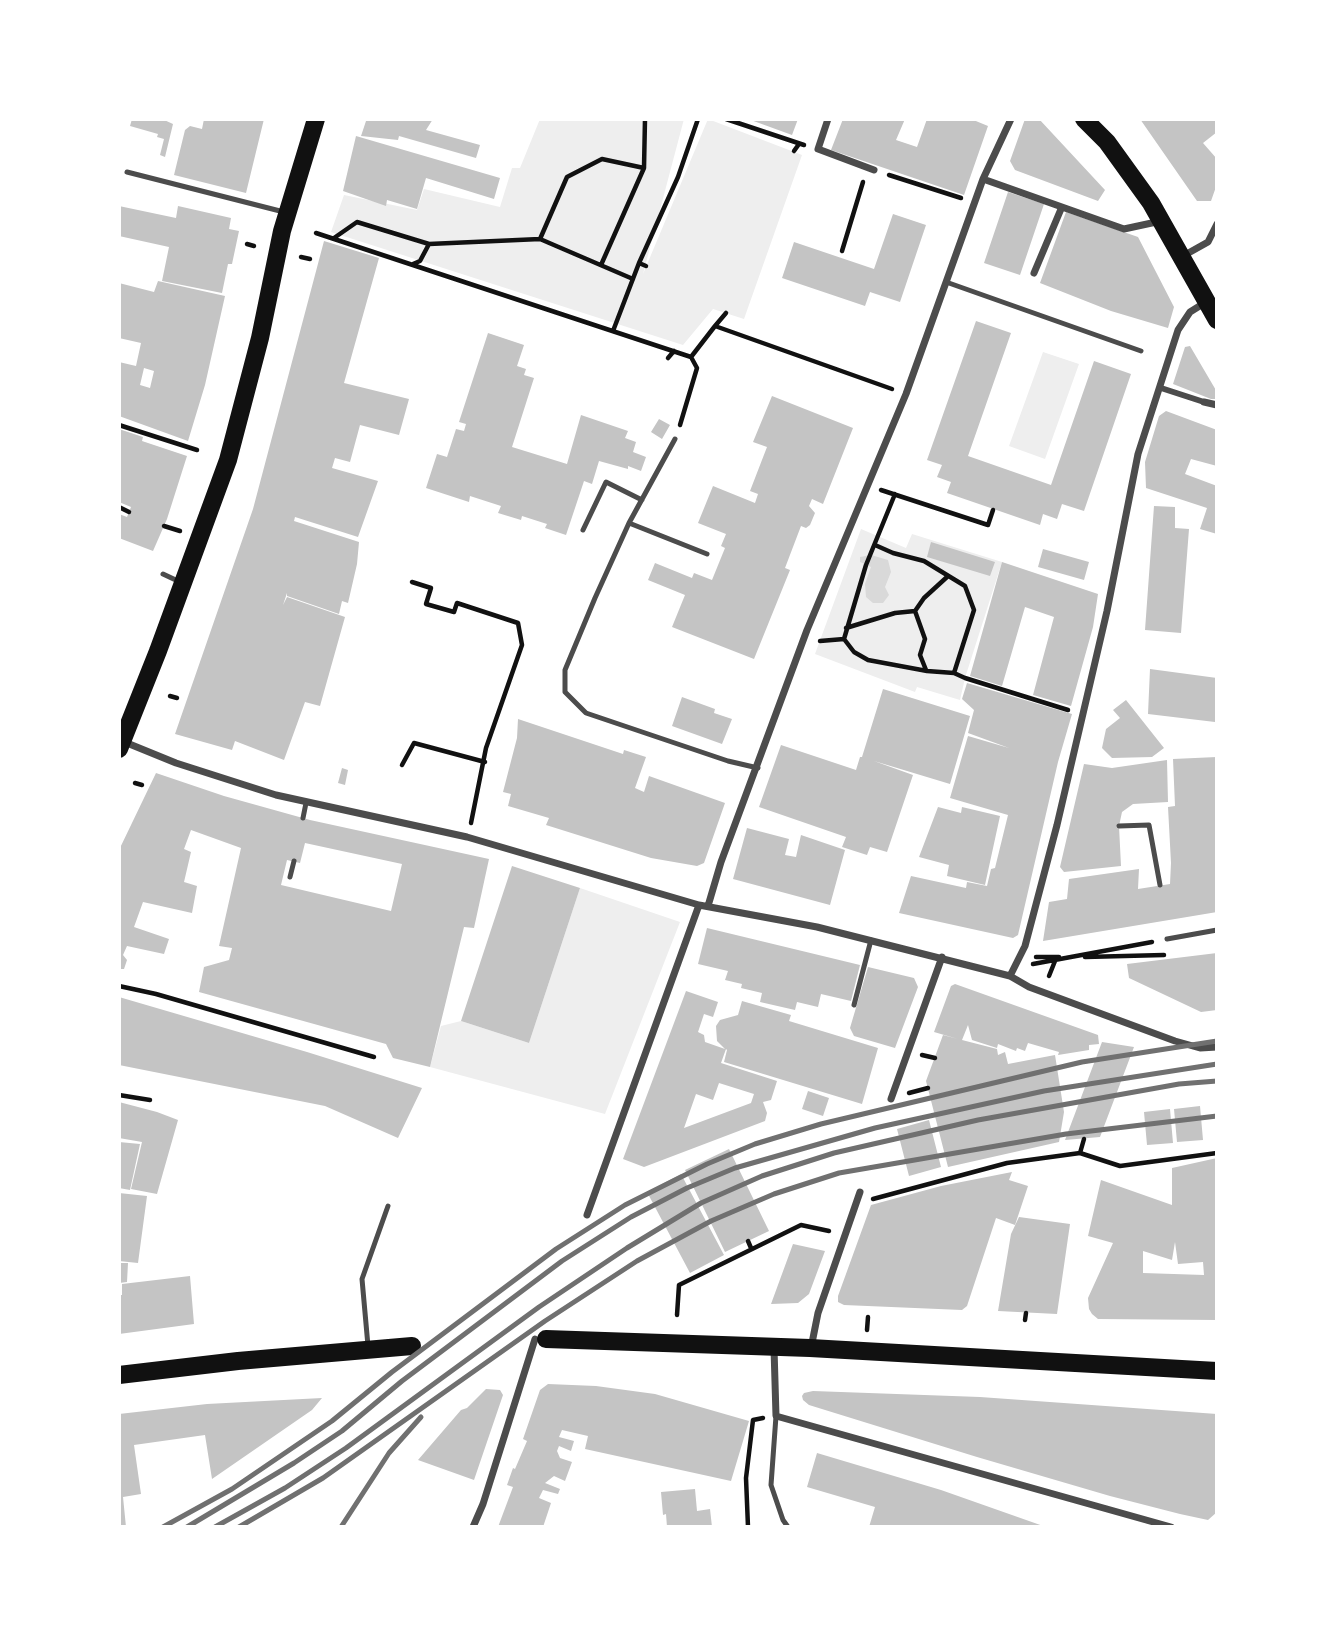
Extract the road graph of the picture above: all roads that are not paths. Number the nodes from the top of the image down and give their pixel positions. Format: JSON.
{"nodes":[{"id":1,"x":316,"y":119,"type":"edge"},
{"id":2,"x":828,"y":119,"type":"edge"},
{"id":3,"x":1011,"y":119,"type":"edge"},
{"id":4,"x":1084,"y":119,"type":"edge"},
{"id":5,"x":871,"y":169,"type":"road end"},
{"id":6,"x":127,"y":172,"type":"dead end"},
{"id":7,"x":983,"y":179,"type":"junction"},
{"id":8,"x":1061,"y":209,"type":"junction"},
{"id":9,"x":287,"y":213,"type":"junction"},
{"id":10,"x":1161,"y":221,"type":"junction"},
{"id":11,"x":1217,"y":224,"type":"edge"},
{"id":12,"x":1182,"y":256,"type":"junction"},
{"id":13,"x":1034,"y":273,"type":"dead end"},
{"id":14,"x":946,"y":282,"type":"junction"},
{"id":15,"x":1206,"y":302,"type":"junction"},
{"id":16,"x":1217,"y":320,"type":"edge"},
{"id":17,"x":1141,"y":351,"type":"dead end"},
{"id":18,"x":1161,"y":388,"type":"junction"},
{"id":19,"x":1204,"y":402,"type":"joint"},
{"id":20,"x":1217,"y":405,"type":"edge"},
{"id":21,"x":675,"y":439,"type":"road end"},
{"id":22,"x":642,"y":500,"type":"junction"},
{"id":23,"x":629,"y":523,"type":"junction"},
{"id":24,"x":583,"y":530,"type":"dead end"},
{"id":25,"x":707,"y":554,"type":"dead end"},
{"id":26,"x":163,"y":574,"type":"dead end"},
{"id":27,"x":183,"y":583,"type":"junction"},
{"id":28,"x":120,"y":745,"type":"edge"},
{"id":29,"x":758,"y":768,"type":"junction"},
{"id":30,"x":306,"y":803,"type":"junction"},
{"id":31,"x":303,"y":818,"type":"dead end"},
{"id":32,"x":1119,"y":826,"type":"dead end"},
{"id":33,"x":294,"y":862,"type":"dead end"},
{"id":34,"x":290,"y":877,"type":"dead end"},
{"id":35,"x":1160,"y":885,"type":"dead end"},
{"id":36,"x":703,"y":905,"type":"junction"},
{"id":37,"x":1217,"y":930,"type":"edge"},
{"id":38,"x":1167,"y":939,"type":"road end"},
{"id":39,"x":871,"y":940,"type":"junction"},
{"id":40,"x":942,"y":957,"type":"junction"},
{"id":41,"x":1010,"y":976,"type":"junction"},
{"id":42,"x":854,"y":1004,"type":"dead end"},
{"id":43,"x":1217,"y":1047,"type":"edge"},
{"id":44,"x":891,"y":1099,"type":"dead end"},
{"id":45,"x":860,"y":1192,"type":"dead end"},
{"id":46,"x":388,"y":1206,"type":"dead end"},
{"id":47,"x":587,"y":1215,"type":"dead end"},
{"id":48,"x":540,"y":1339,"type":"joint"},
{"id":49,"x":412,"y":1346,"type":"dead end"},
{"id":50,"x":774,"y":1347,"type":"junction"},
{"id":51,"x":810,"y":1348,"type":"junction"},
{"id":52,"x":369,"y":1349,"type":"junction"},
{"id":53,"x":1217,"y":1371,"type":"edge"},
{"id":54,"x":119,"y":1376,"type":"edge"},
{"id":55,"x":776,"y":1416,"type":"junction"},
{"id":56,"x":473,"y":1527,"type":"edge"},
{"id":57,"x":788,"y":1527,"type":"edge"},
{"id":58,"x":1171,"y":1527,"type":"edge"}],
"edges":[{"from":1,"to":9,"type":"main road"},
{"from":2,"to":5,"type":"street"},
{"from":3,"to":7,"type":"street"},
{"from":4,"to":10,"type":"main road"},
{"from":6,"to":9,"type":"lane"},
{"from":7,"to":8,"type":"street"},
{"from":7,"to":14,"type":"street"},
{"from":8,"to":10,"type":"street"},
{"from":8,"to":13,"type":"street"},
{"from":9,"to":27,"type":"main road"},
{"from":10,"to":12,"type":"main road"},
{"from":11,"to":12,"type":"street"},
{"from":12,"to":15,"type":"main road"},
{"from":14,"to":17,"type":"lane"},
{"from":14,"to":29,"type":"street"},
{"from":15,"to":16,"type":"main road"},
{"from":15,"to":18,"type":"street"},
{"from":18,"to":19,"type":"street"},
{"from":18,"to":41,"type":"street"},
{"from":19,"to":20,"type":"street"},
{"from":21,"to":22,"type":"lane"},
{"from":22,"to":23,"type":"lane"},
{"from":22,"to":24,"type":"lane"},
{"from":23,"to":25,"type":"lane"},
{"from":23,"to":29,"type":"lane"},
{"from":26,"to":27,"type":"lane"},
{"from":27,"to":28,"type":"main road"},
{"from":28,"to":30,"type":"street"},
{"from":29,"to":36,"type":"street"},
{"from":30,"to":31,"type":"lane"},
{"from":30,"to":36,"type":"street"},
{"from":32,"to":35,"type":"lane"},
{"from":33,"to":34,"type":"lane"},
{"from":36,"to":39,"type":"street"},
{"from":36,"to":47,"type":"street"},
{"from":37,"to":38,"type":"lane"},
{"from":39,"to":40,"type":"street"},
{"from":39,"to":42,"type":"lane"},
{"from":40,"to":41,"type":"street"},
{"from":40,"to":44,"type":"street"},
{"from":41,"to":43,"type":"street"},
{"from":45,"to":51,"type":"street"},
{"from":46,"to":52,"type":"lane"},
{"from":48,"to":50,"type":"main road"},
{"from":48,"to":56,"type":"street"},
{"from":49,"to":52,"type":"main road"},
{"from":50,"to":51,"type":"main road"},
{"from":50,"to":55,"type":"street"},
{"from":51,"to":53,"type":"main road"},
{"from":52,"to":54,"type":"main road"},
{"from":55,"to":57,"type":"lane"},
{"from":55,"to":58,"type":"street"}]}
